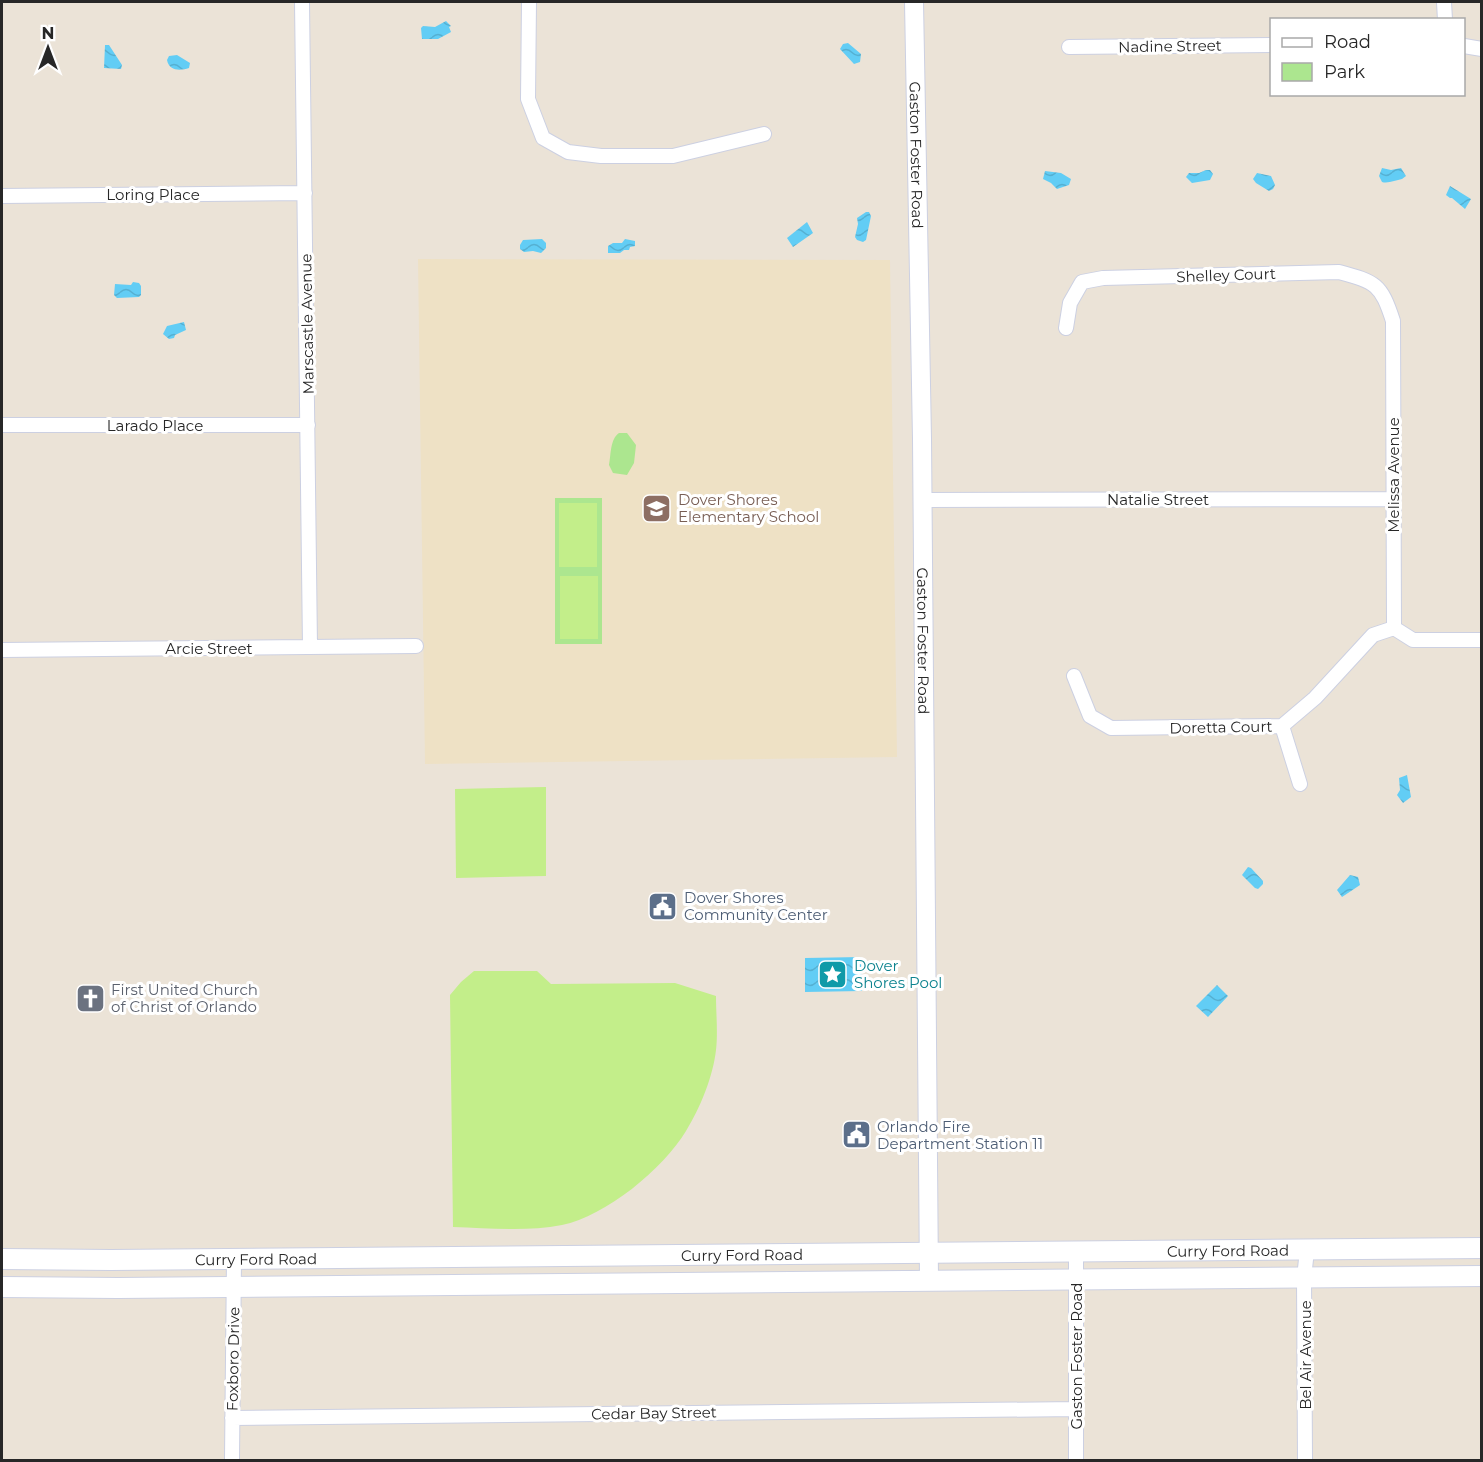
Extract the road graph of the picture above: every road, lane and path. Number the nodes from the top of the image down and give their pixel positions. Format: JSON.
{"nodes":[{"id":1,"x":302,"y":2,"type":"edge"},
{"id":2,"x":529,"y":2,"type":"edge"},
{"id":3,"x":914,"y":2,"type":"edge"},
{"id":4,"x":1444,"y":2,"type":"edge"},
{"id":5,"x":1445,"y":18,"type":"edge"},
{"id":6,"x":1270,"y":45,"type":"edge"},
{"id":7,"x":1465,"y":46,"type":"edge"},
{"id":8,"x":1069,"y":47,"type":"dead end"},
{"id":9,"x":1482,"y":49,"type":"edge"},
{"id":10,"x":764,"y":134,"type":"dead end"},
{"id":11,"x":305,"y":193,"type":"junction"},
{"id":12,"x":2,"y":196,"type":"edge"},
{"id":13,"x":1393,"y":321,"type":"joint"},
{"id":14,"x":1066,"y":328,"type":"dead end"},
{"id":15,"x":308,"y":425,"type":"junction"},
{"id":16,"x":2,"y":426,"type":"edge"},
{"id":17,"x":1393,"y":499,"type":"junction"},
{"id":18,"x":923,"y":500,"type":"junction"},
{"id":19,"x":1394,"y":628,"type":"junction"},
{"id":20,"x":1482,"y":640,"type":"edge"},
{"id":21,"x":416,"y":646,"type":"dead end"},
{"id":22,"x":310,"y":647,"type":"junction"},
{"id":23,"x":2,"y":650,"type":"edge"},
{"id":24,"x":1074,"y":676,"type":"dead end"},
{"id":25,"x":1282,"y":726,"type":"junction"},
{"id":26,"x":1300,"y":784,"type":"dead end"},
{"id":27,"x":1482,"y":1248,"type":"edge"},
{"id":28,"x":1307,"y":1250,"type":"junction"},
{"id":29,"x":929,"y":1251,"type":"junction"},
{"id":30,"x":1076,"y":1252,"type":"junction"},
{"id":31,"x":194,"y":1258,"type":"junction"},
{"id":32,"x":234,"y":1258,"type":"junction"},
{"id":33,"x":2,"y":1259,"type":"edge"},
{"id":34,"x":1482,"y":1276,"type":"edge"},
{"id":35,"x":1304,"y":1278,"type":"junction"},
{"id":36,"x":929,"y":1280,"type":"junction"},
{"id":37,"x":1076,"y":1280,"type":"junction"},
{"id":38,"x":2,"y":1287,"type":"edge"},
{"id":39,"x":194,"y":1287,"type":"junction"},
{"id":40,"x":234,"y":1287,"type":"junction"},
{"id":41,"x":1076,"y":1409,"type":"junction"},
{"id":42,"x":232,"y":1418,"type":"junction"},
{"id":43,"x":232,"y":1461,"type":"edge"},
{"id":44,"x":1076,"y":1461,"type":"edge"},
{"id":45,"x":1305,"y":1461,"type":"edge"}],
"edges":[{"from":1,"to":11,"type":"street","name":"Marscastle Avenue"},
{"from":2,"to":10,"type":"street"},
{"from":3,"to":18,"type":"street","name":"Gaston Foster Road"},
{"from":4,"to":5,"type":"street"},
{"from":6,"to":8,"type":"street","name":"Nadine Street"},
{"from":7,"to":9,"type":"street"},
{"from":11,"to":12,"type":"street","name":"Loring Place"},
{"from":11,"to":15,"type":"street","name":"Marscastle Avenue"},
{"from":13,"to":14,"type":"street","name":"Shelley Court"},
{"from":13,"to":17,"type":"street","name":"Melissa Avenue"},
{"from":15,"to":16,"type":"street","name":"Larado Place"},
{"from":15,"to":22,"type":"street","name":"Marscastle Avenue"},
{"from":17,"to":18,"type":"street","name":"Natalie Street"},
{"from":17,"to":19,"type":"street","name":"Melissa Avenue"},
{"from":18,"to":29,"type":"street","name":"Gaston Foster Road"},
{"from":19,"to":20,"type":"street"},
{"from":19,"to":25,"type":"street","name":"Doretta Court"},
{"from":21,"to":22,"type":"street","name":"Arcie Street"},
{"from":22,"to":23,"type":"street","name":"Arcie Street"},
{"from":24,"to":25,"type":"street","name":"Doretta Court"},
{"from":25,"to":26,"type":"street"},
{"from":27,"to":28,"type":"main road","name":"Curry Ford Road"},
{"from":28,"to":30,"type":"main road","name":"Curry Ford Road"},
{"from":28,"to":35,"type":"street","name":"Bel Air Avenue"},
{"from":29,"to":30,"type":"main road","name":"Curry Ford Road"},
{"from":29,"to":32,"type":"main road","name":"Curry Ford Road"},
{"from":29,"to":36,"type":"street","name":"Gaston Foster Road"},
{"from":30,"to":37,"type":"street","name":"Gaston Foster Road"},
{"from":31,"to":32,"type":"main road","name":"Curry Ford Road"},
{"from":31,"to":33,"type":"main road","name":"Curry Ford Road"},
{"from":31,"to":39,"type":"street"},
{"from":32,"to":40,"type":"street","name":"Foxboro Drive"},
{"from":34,"to":35,"type":"main road","name":"Curry Ford Road"},
{"from":35,"to":37,"type":"main road","name":"Curry Ford Road"},
{"from":35,"to":45,"type":"street","name":"Bel Air Avenue"},
{"from":36,"to":37,"type":"main road","name":"Curry Ford Road"},
{"from":36,"to":40,"type":"main road","name":"Curry Ford Road"},
{"from":37,"to":41,"type":"street","name":"Gaston Foster Road"},
{"from":38,"to":39,"type":"main road","name":"Curry Ford Road"},
{"from":39,"to":40,"type":"main road","name":"Curry Ford Road"},
{"from":40,"to":42,"type":"street","name":"Foxboro Drive"},
{"from":41,"to":42,"type":"street","name":"Cedar Bay Street"},
{"from":41,"to":44,"type":"street","name":"Gaston Foster Road"},
{"from":42,"to":43,"type":"street","name":"Foxboro Drive"}]}
